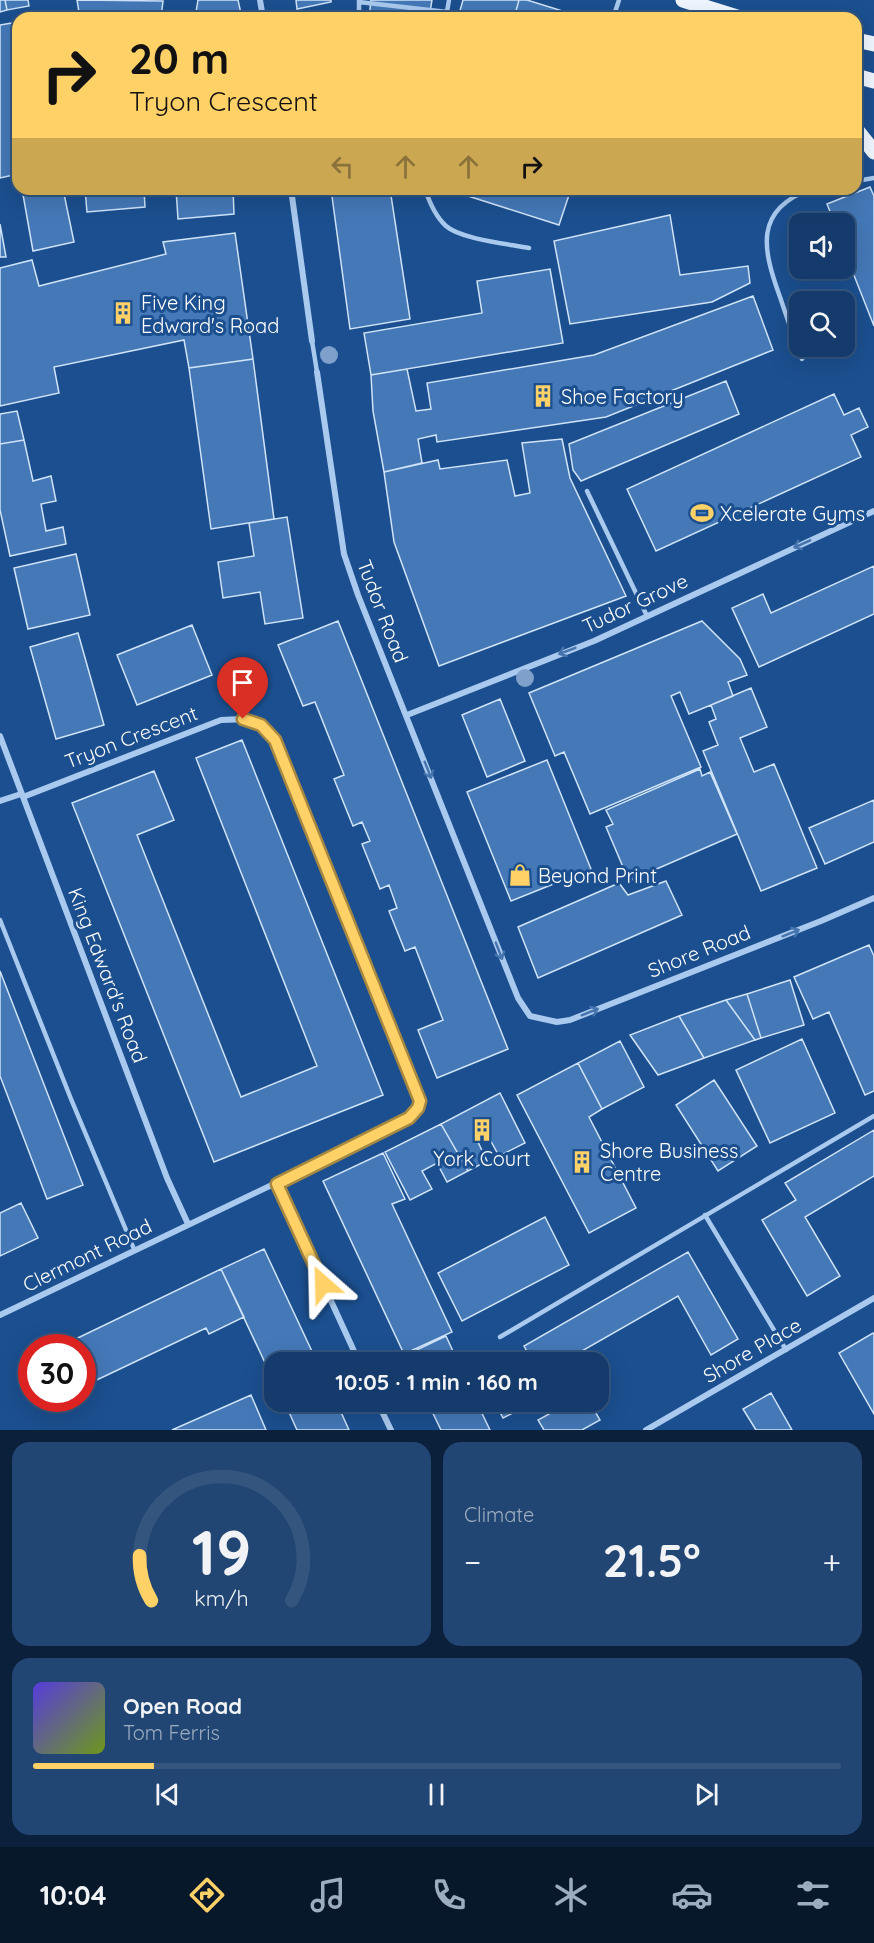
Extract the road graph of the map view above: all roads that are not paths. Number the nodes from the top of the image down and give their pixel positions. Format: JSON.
{"nodes":[{"id":1,"x":683,"y":0,"type":"edge"},
{"id":2,"x":359,"y":1,"type":"edge"},
{"id":3,"x":428,"y":12,"type":"edge"},
{"id":4,"x":721,"y":12,"type":"edge"},
{"id":5,"x":862,"y":137,"type":"edge"},
{"id":6,"x":874,"y":152,"type":"edge"},
{"id":7,"x":292,"y":195,"type":"edge"},
{"id":8,"x":427,"y":195,"type":"edge"},
{"id":9,"x":797,"y":195,"type":"edge"},
{"id":10,"x":529,"y":248,"type":"dead end"},
{"id":11,"x":312,"y":341,"type":"joint"},
{"id":12,"x":802,"y":359,"type":"dead end"},
{"id":13,"x":317,"y":372,"type":"joint"},
{"id":14,"x":587,"y":491,"type":"dead end"},
{"id":15,"x":874,"y":511,"type":"edge"},
{"id":16,"x":647,"y":616,"type":"junction"},
{"id":17,"x":407,"y":715,"type":"junction"},
{"id":18,"x":0,"y":735,"type":"edge"},
{"id":19,"x":22,"y":795,"type":"junction"},
{"id":20,"x":0,"y":801,"type":"edge"},
{"id":21,"x":874,"y":898,"type":"edge"},
{"id":22,"x":0,"y":920,"type":"edge"},
{"id":23,"x":533,"y":1018,"type":"joint"},
{"id":24,"x":874,"y":1116,"type":"edge"},
{"id":25,"x":277,"y":1184,"type":"junction"},
{"id":26,"x":705,"y":1215,"type":"junction"},
{"id":27,"x":188,"y":1224,"type":"junction"},
{"id":28,"x":134,"y":1249,"type":"junction"},
{"id":29,"x":874,"y":1298,"type":"edge"},
{"id":30,"x":0,"y":1315,"type":"edge"},
{"id":31,"x":500,"y":1337,"type":"dead end"},
{"id":32,"x":786,"y":1350,"type":"junction"},
{"id":33,"x":354,"y":1352,"type":"edge"},
{"id":34,"x":382,"y":1412,"type":"edge"},
{"id":35,"x":391,"y":1430,"type":"edge"},
{"id":36,"x":646,"y":1430,"type":"edge"}],
"edges":[{"from":1,"to":4,"type":"main road"},
{"from":2,"to":3,"type":"lane"},
{"from":5,"to":6,"type":"main road"},
{"from":7,"to":11,"type":"street","name":"Tudor Road"},
{"from":8,"to":10,"type":"lane"},
{"from":9,"to":12,"type":"lane"},
{"from":11,"to":13,"type":"lane","name":"Tudor Road"},
{"from":13,"to":17,"type":"street","name":"Tudor Road"},
{"from":14,"to":16,"type":"lane"},
{"from":15,"to":16,"type":"street","name":"Tudor Grove","one_way":true},
{"from":16,"to":17,"type":"street","name":"Tudor Grove","one_way":true},
{"from":17,"to":23,"type":"street","name":"Tudor Road","one_way":true},
{"from":18,"to":19,"type":"street","name":"King Edward's Road"},
{"from":19,"to":20,"type":"street"},
{"from":19,"to":25,"type":"street","name":"Tryon Crescent"},
{"from":19,"to":27,"type":"street","name":"King Edward's Road"},
{"from":23,"to":21,"type":"street","name":"Shore Road","one_way":true},
{"from":22,"to":28,"type":"lane"},
{"from":24,"to":26,"type":"lane"},
{"from":25,"to":27,"type":"street","name":"Tryon Crescent"},
{"from":25,"to":33,"type":"street"},
{"from":26,"to":31,"type":"lane"},
{"from":26,"to":32,"type":"lane"},
{"from":27,"to":28,"type":"street","name":"Clermont Road"},
{"from":28,"to":30,"type":"street","name":"Clermont Road"},
{"from":29,"to":32,"type":"street","name":"Shore Place"},
{"from":32,"to":36,"type":"street","name":"Shore Place"},
{"from":34,"to":35,"type":"street"}]}
